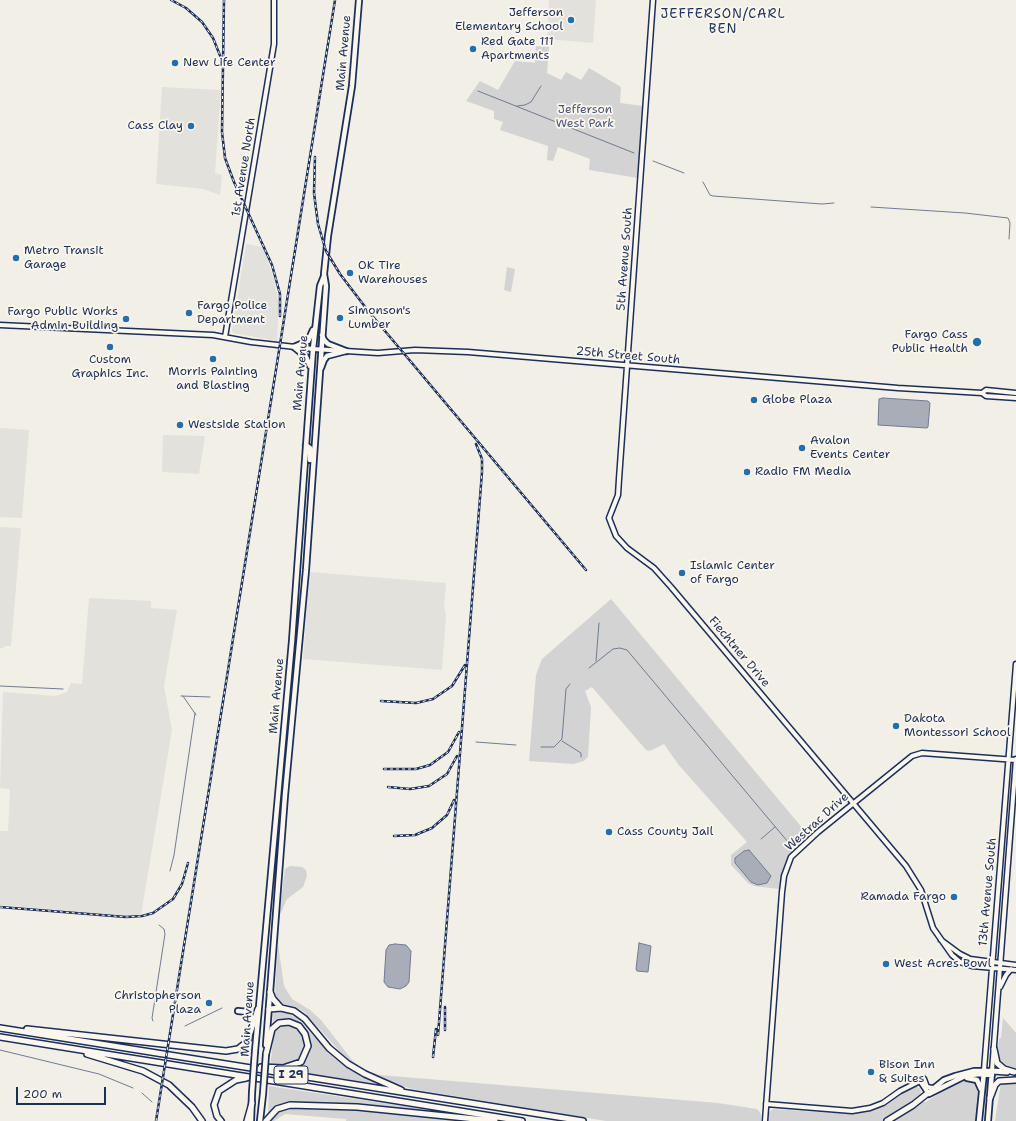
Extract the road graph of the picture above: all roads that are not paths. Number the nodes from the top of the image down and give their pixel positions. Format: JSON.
{"nodes":[{"id":1,"x":274,"y":0,"type":"edge"},
{"id":2,"x":359,"y":0,"type":"edge"},
{"id":3,"x":654,"y":0,"type":"edge"},
{"id":4,"x":324,"y":274,"type":"junction"},
{"id":5,"x":0,"y":325,"type":"edge"},
{"id":6,"x":315,"y":327,"type":"junction"},
{"id":7,"x":322,"y":333,"type":"junction"},
{"id":8,"x":225,"y":337,"type":"junction"},
{"id":9,"x":294,"y":347,"type":"junction"},
{"id":10,"x":313,"y":349,"type":"junction"},
{"id":11,"x":320,"y":349,"type":"junction"},
{"id":12,"x":346,"y":351,"type":"junction"},
{"id":13,"x":628,"y":366,"type":"junction"},
{"id":14,"x":311,"y":373,"type":"junction"},
{"id":15,"x":318,"y":385,"type":"junction"},
{"id":16,"x":1016,"y":392,"type":"edge"},
{"id":17,"x":982,"y":393,"type":"junction"},
{"id":18,"x":1016,"y":398,"type":"edge"},
{"id":19,"x":306,"y":445,"type":"junction"},
{"id":20,"x":311,"y":486,"type":"junction"},
{"id":21,"x":609,"y":518,"type":"joint"},
{"id":22,"x":293,"y":628,"type":"junction"},
{"id":23,"x":298,"y":655,"type":"junction"},
{"id":24,"x":1016,"y":664,"type":"edge"},
{"id":25,"x":1008,"y":760,"type":"junction"},
{"id":26,"x":1016,"y":760,"type":"edge"},
{"id":27,"x":853,"y":803,"type":"junction"},
{"id":28,"x":999,"y":883,"type":"junction"},
{"id":29,"x":1004,"y":912,"type":"junction"},
{"id":30,"x":941,"y":940,"type":"junction"},
{"id":31,"x":993,"y":963,"type":"junction"},
{"id":32,"x":1000,"y":964,"type":"junction"},
{"id":33,"x":1016,"y":965,"type":"edge"},
{"id":34,"x":992,"y":968,"type":"junction"},
{"id":35,"x":1000,"y":969,"type":"junction"},
{"id":36,"x":1014,"y":970,"type":"edge"},
{"id":37,"x":998,"y":991,"type":"junction"},
{"id":38,"x":270,"y":992,"type":"junction"},
{"id":39,"x":281,"y":1008,"type":"junction"},
{"id":40,"x":258,"y":1010,"type":"junction"},
{"id":41,"x":269,"y":1010,"type":"junction"},
{"id":42,"x":238,"y":1011,"type":"dead end"},
{"id":43,"x":254,"y":1021,"type":"junction"},
{"id":44,"x":0,"y":1028,"type":"edge"},
{"id":45,"x":257,"y":1031,"type":"junction"},
{"id":46,"x":0,"y":1037,"type":"edge"},
{"id":47,"x":69,"y":1048,"type":"junction"},
{"id":48,"x":994,"y":1049,"type":"junction"},
{"id":49,"x":266,"y":1054,"type":"junction"},
{"id":50,"x":229,"y":1066,"type":"junction"},
{"id":51,"x":984,"y":1072,"type":"junction"},
{"id":52,"x":992,"y":1073,"type":"junction"},
{"id":53,"x":1015,"y":1073,"type":"edge"},
{"id":54,"x":248,"y":1078,"type":"junction"},
{"id":55,"x":959,"y":1079,"type":"junction"},
{"id":56,"x":922,"y":1080,"type":"junction"},
{"id":57,"x":1016,"y":1080,"type":"edge"},
{"id":58,"x":933,"y":1088,"type":"junction"},
{"id":59,"x":982,"y":1092,"type":"junction"},
{"id":60,"x":408,"y":1093,"type":"junction"},
{"id":61,"x":928,"y":1093,"type":"junction"},
{"id":62,"x":990,"y":1098,"type":"junction"},
{"id":63,"x":252,"y":1103,"type":"junction"},
{"id":64,"x":766,"y":1104,"type":"junction"},
{"id":65,"x":202,"y":1121,"type":"edge"},
{"id":66,"x":221,"y":1121,"type":"edge"},
{"id":67,"x":247,"y":1121,"type":"edge"},
{"id":68,"x":251,"y":1121,"type":"edge"},
{"id":69,"x":260,"y":1121,"type":"edge"},
{"id":70,"x":266,"y":1121,"type":"edge"},
{"id":71,"x":495,"y":1121,"type":"edge"},
{"id":72,"x":522,"y":1121,"type":"edge"},
{"id":73,"x":583,"y":1121,"type":"edge"},
{"id":74,"x":765,"y":1121,"type":"edge"},
{"id":75,"x":887,"y":1121,"type":"edge"},
{"id":76,"x":979,"y":1121,"type":"edge"},
{"id":77,"x":988,"y":1121,"type":"edge"}],
"edges":[{"from":1,"to":8,"type":"street","name":"1st Avenue North"},
{"from":2,"to":4,"type":"main road","name":"Main Avenue"},
{"from":3,"to":13,"type":"street","name":"5th Avenue South"},
{"from":4,"to":6,"type":"main road","name":"Main Avenue"},
{"from":4,"to":7,"type":"main road","name":"Main Avenue"},
{"from":5,"to":8,"type":"street","name":"25th Street South"},
{"from":6,"to":9,"type":"main road"},
{"from":6,"to":10,"type":"main road","name":"Main Avenue"},
{"from":7,"to":11,"type":"main road","name":"Main Avenue"},
{"from":7,"to":12,"type":"main road"},
{"from":8,"to":9,"type":"street","name":"25th Street South"},
{"from":9,"to":10,"type":"street","name":"25th Street South"},
{"from":9,"to":14,"type":"main road"},
{"from":10,"to":11,"type":"street","name":"25th Street South"},
{"from":10,"to":14,"type":"main road","name":"Main Avenue"},
{"from":11,"to":12,"type":"street","name":"25th Street South"},
{"from":11,"to":15,"type":"main road","name":"Main Avenue"},
{"from":12,"to":13,"type":"street","name":"25th Street South"},
{"from":12,"to":15,"type":"main road"},
{"from":13,"to":17,"type":"street","name":"25th Street South"},
{"from":13,"to":21,"type":"street","name":"5th Avenue South"},
{"from":14,"to":19,"type":"main road","name":"Main Avenue"},
{"from":15,"to":20,"type":"main road","name":"Main Avenue"},
{"from":16,"to":17,"type":"street","name":"25th Street South"},
{"from":17,"to":18,"type":"street","name":"25th Street South"},
{"from":19,"to":20,"type":"main road"},
{"from":19,"to":22,"type":"main road","name":"Main Avenue"},
{"from":20,"to":23,"type":"main road","name":"Main Avenue"},
{"from":21,"to":27,"type":"street","name":"Fiechtner Drive"},
{"from":22,"to":23,"type":"main road"},
{"from":22,"to":40,"type":"main road","name":"Main Avenue"},
{"from":23,"to":38,"type":"main road","name":"Main Avenue"},
{"from":24,"to":25,"type":"street","name":"13th Avenue South"},
{"from":25,"to":26,"type":"street","name":"Westrac Drive"},
{"from":25,"to":27,"type":"street","name":"Westrac Drive"},
{"from":25,"to":28,"type":"street","name":"13th Avenue South"},
{"from":26,"to":29,"type":"street","name":"13th Avenue South"},
{"from":27,"to":30,"type":"street","name":"Fiechtner Drive"},
{"from":27,"to":64,"type":"street","name":"Westrac Drive"},
{"from":28,"to":29,"type":"street"},
{"from":28,"to":31,"type":"street","name":"13th Avenue South"},
{"from":29,"to":32,"type":"street","name":"13th Avenue South"},
{"from":30,"to":31,"type":"street"},
{"from":30,"to":34,"type":"street","name":"Fiechtner Drive"},
{"from":31,"to":32,"type":"street"},
{"from":31,"to":34,"type":"street","name":"13th Avenue South"},
{"from":32,"to":33,"type":"street"},
{"from":32,"to":35,"type":"street","name":"13th Avenue South"},
{"from":34,"to":35,"type":"street","name":"Fiechtner Drive"},
{"from":34,"to":51,"type":"street","name":"13th Avenue South"},
{"from":35,"to":36,"type":"street","name":"Fiechtner Drive"},
{"from":35,"to":37,"type":"street","name":"13th Avenue South"},
{"from":36,"to":37,"type":"street"},
{"from":37,"to":48,"type":"street","name":"13th Avenue South"},
{"from":38,"to":39,"type":"highway"},
{"from":38,"to":41,"type":"main road","name":"Main Avenue"},
{"from":39,"to":41,"type":"highway"},
{"from":39,"to":60,"type":"highway"},
{"from":40,"to":41,"type":"main road"},
{"from":40,"to":43,"type":"highway"},
{"from":40,"to":45,"type":"main road","name":"Main Avenue"},
{"from":41,"to":49,"type":"main road","name":"Main Avenue"},
{"from":42,"to":43,"type":"main road"},
{"from":43,"to":44,"type":"highway"},
{"from":43,"to":45,"type":"main road"},
{"from":44,"to":50,"type":"highway","number":"I 29"},
{"from":45,"to":63,"type":"main road","name":"Main Avenue","bridge":true},
{"from":46,"to":47,"type":"highway","number":"I 29"},
{"from":47,"to":54,"type":"highway","number":"I 29"},
{"from":47,"to":65,"type":"highway"},
{"from":48,"to":52,"type":"street","name":"13th Avenue South"},
{"from":48,"to":53,"type":"highway"},
{"from":49,"to":50,"type":"highway"},
{"from":49,"to":69,"type":"main road","name":"Main Avenue","bridge":true},
{"from":50,"to":60,"type":"highway","number":"I 29"},
{"from":51,"to":52,"type":"main road"},
{"from":51,"to":55,"type":"main road"},
{"from":51,"to":58,"type":"main road"},
{"from":51,"to":59,"type":"main road","name":"13th Avenue South"},
{"from":52,"to":53,"type":"highway"},
{"from":52,"to":62,"type":"main road","name":"13th Avenue South"},
{"from":54,"to":66,"type":"highway"},
{"from":54,"to":72,"type":"highway","number":"I 29"},
{"from":55,"to":59,"type":"main road"},
{"from":55,"to":61,"type":"main road"},
{"from":56,"to":58,"type":"street"},
{"from":56,"to":61,"type":"street"},
{"from":56,"to":64,"type":"street"},
{"from":57,"to":62,"type":"highway"},
{"from":58,"to":61,"type":"main road"},
{"from":59,"to":76,"type":"main road","name":"13th Avenue South"},
{"from":60,"to":73,"type":"highway","number":"I 29"},
{"from":61,"to":75,"type":"highway"},
{"from":62,"to":77,"type":"main road","name":"13th Avenue South"},
{"from":63,"to":67,"type":"highway"},
{"from":63,"to":68,"type":"main road","name":"Main Avenue"},
{"from":64,"to":74,"type":"street","name":"Westrac Drive"},
{"from":70,"to":71,"type":"highway"}]}
